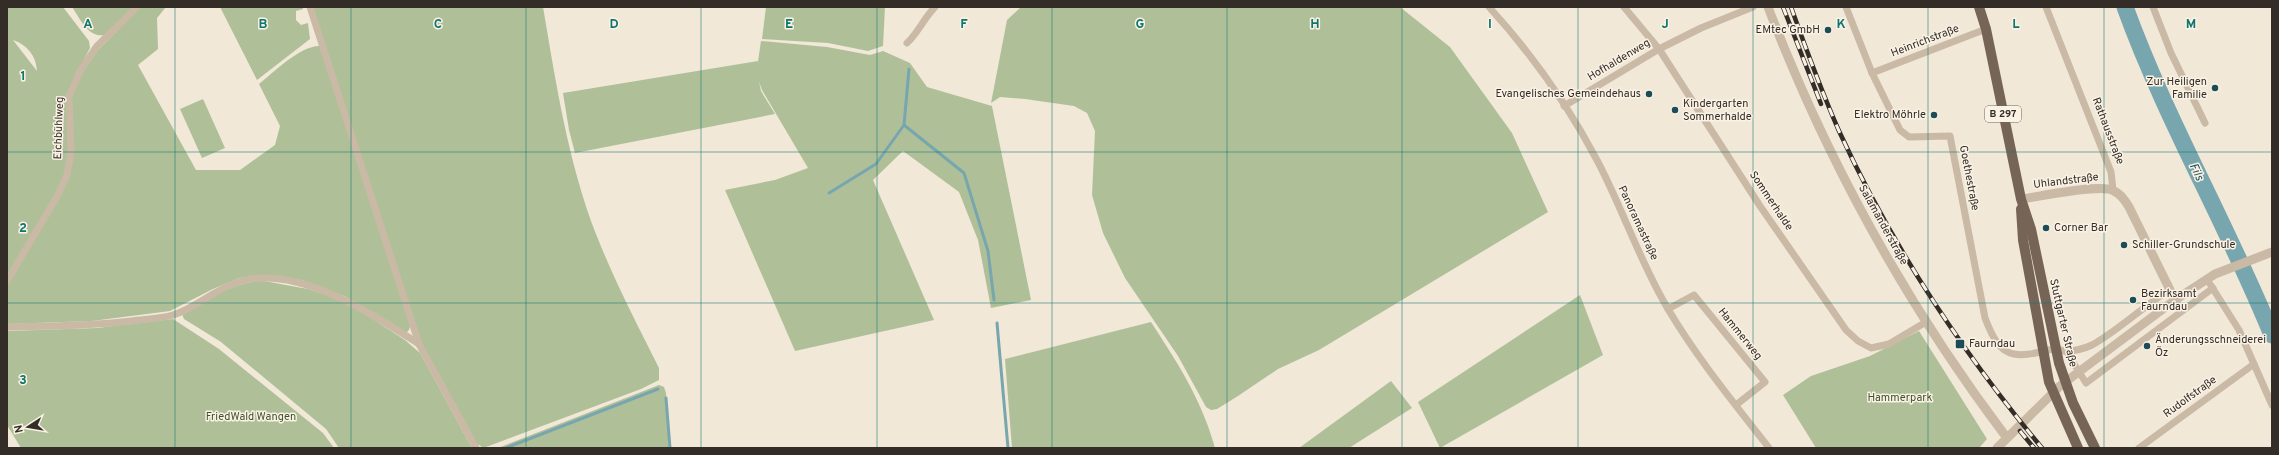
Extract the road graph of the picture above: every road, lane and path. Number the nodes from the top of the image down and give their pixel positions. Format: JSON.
{"nodes":[{"id":1,"x":136,"y":7,"type":"edge"},
{"id":2,"x":310,"y":7,"type":"edge"},
{"id":3,"x":934,"y":7,"type":"edge"},
{"id":4,"x":1488,"y":7,"type":"edge"},
{"id":5,"x":1624,"y":7,"type":"edge"},
{"id":6,"x":1753,"y":7,"type":"edge"},
{"id":7,"x":1768,"y":7,"type":"edge"},
{"id":8,"x":1846,"y":7,"type":"edge"},
{"id":9,"x":1979,"y":7,"type":"edge"},
{"id":10,"x":2046,"y":7,"type":"edge"},
{"id":11,"x":2153,"y":7,"type":"edge"},
{"id":12,"x":1986,"y":29,"type":"junction"},
{"id":13,"x":907,"y":43,"type":"dead end"},
{"id":14,"x":1659,"y":49,"type":"junction"},
{"id":15,"x":1872,"y":73,"type":"junction"},
{"id":16,"x":1564,"y":106,"type":"junction"},
{"id":17,"x":2205,"y":123,"type":"dead end"},
{"id":18,"x":2113,"y":190,"type":"junction"},
{"id":19,"x":2021,"y":199,"type":"junction"},
{"id":20,"x":2272,"y":252,"type":"edge"},
{"id":21,"x":2207,"y":279,"type":"junction"},
{"id":22,"x":7,"y":281,"type":"edge"},
{"id":23,"x":2213,"y":288,"type":"junction"},
{"id":24,"x":2169,"y":290,"type":"junction"},
{"id":25,"x":2175,"y":300,"type":"junction"},
{"id":26,"x":1668,"y":309,"type":"junction"},
{"id":27,"x":1926,"y":322,"type":"junction"},
{"id":28,"x":7,"y":327,"type":"edge"},
{"id":29,"x":418,"y":344,"type":"junction"},
{"id":30,"x":2055,"y":349,"type":"junction"},
{"id":31,"x":2066,"y":351,"type":"junction"},
{"id":32,"x":2044,"y":352,"type":"junction"},
{"id":33,"x":2254,"y":364,"type":"junction"},
{"id":34,"x":1736,"y":405,"type":"junction"},
{"id":35,"x":2272,"y":405,"type":"edge"},
{"id":36,"x":2007,"y":438,"type":"junction"},
{"id":37,"x":476,"y":448,"type":"edge"},
{"id":38,"x":1769,"y":448,"type":"edge"},
{"id":39,"x":1997,"y":448,"type":"edge"},
{"id":40,"x":2078,"y":448,"type":"edge"},
{"id":41,"x":2095,"y":448,"type":"edge"},
{"id":42,"x":2139,"y":448,"type":"edge"}],
"edges":[{"from":1,"to":22,"type":"street","name":"Eichbühlweg"},
{"from":2,"to":29,"type":"street"},
{"from":3,"to":13,"type":"street"},
{"from":4,"to":16,"type":"street","name":"Panoramastraße"},
{"from":5,"to":14,"type":"street","name":"Sommerhalde"},
{"from":6,"to":14,"type":"street","name":"Hofhaldenweg"},
{"from":7,"to":27,"type":"street","name":"Salamanderstraße"},
{"from":8,"to":15,"type":"street","name":"Goethestraße"},
{"from":9,"to":12,"type":"main road","name":"Stuttgarter Straße","number":"B 297"},
{"from":10,"to":18,"type":"street","name":"Rathausstraße"},
{"from":11,"to":17,"type":"street"},
{"from":12,"to":15,"type":"street","name":"Heinrichstraße"},
{"from":12,"to":19,"type":"main road","name":"Stuttgarter Straße","number":"B 297"},
{"from":14,"to":16,"type":"street","name":"Hofhaldenweg"},
{"from":14,"to":27,"type":"street","name":"Sommerhalde"},
{"from":15,"to":32,"type":"street","name":"Goethestraße"},
{"from":16,"to":26,"type":"street","name":"Panoramastraße"},
{"from":18,"to":19,"type":"street","name":"Uhlandstraße"},
{"from":18,"to":24,"type":"street"},
{"from":19,"to":30,"type":"main road","name":"Stuttgarter Straße","number":"B 297"},
{"from":19,"to":32,"type":"main road","name":"Stuttgarter Straße","number":"B 297"},
{"from":20,"to":21,"type":"street"},
{"from":21,"to":23,"type":"street"},
{"from":21,"to":25,"type":"street"},
{"from":23,"to":31,"type":"street"},
{"from":23,"to":33,"type":"street"},
{"from":24,"to":25,"type":"street"},
{"from":24,"to":31,"type":"street"},
{"from":25,"to":36,"type":"street"},
{"from":26,"to":34,"type":"street","name":"Panoramastraße"},
{"from":26,"to":34,"type":"street","name":"Hammerweg"},
{"from":27,"to":36,"type":"street","name":"Salamanderstraße"},
{"from":28,"to":29,"type":"street"},
{"from":29,"to":37,"type":"street"},
{"from":30,"to":31,"type":"street"},
{"from":30,"to":32,"type":"street","name":"Goethestraße"},
{"from":30,"to":41,"type":"main road","name":"Stuttgarter Straße","number":"B 297"},
{"from":32,"to":40,"type":"main road","name":"Stuttgarter Straße","number":"B 297"},
{"from":33,"to":35,"type":"street"},
{"from":33,"to":42,"type":"street","name":"Rudolfstraße"},
{"from":34,"to":38,"type":"street","name":"Panoramastraße"},
{"from":36,"to":39,"type":"street"}]}
